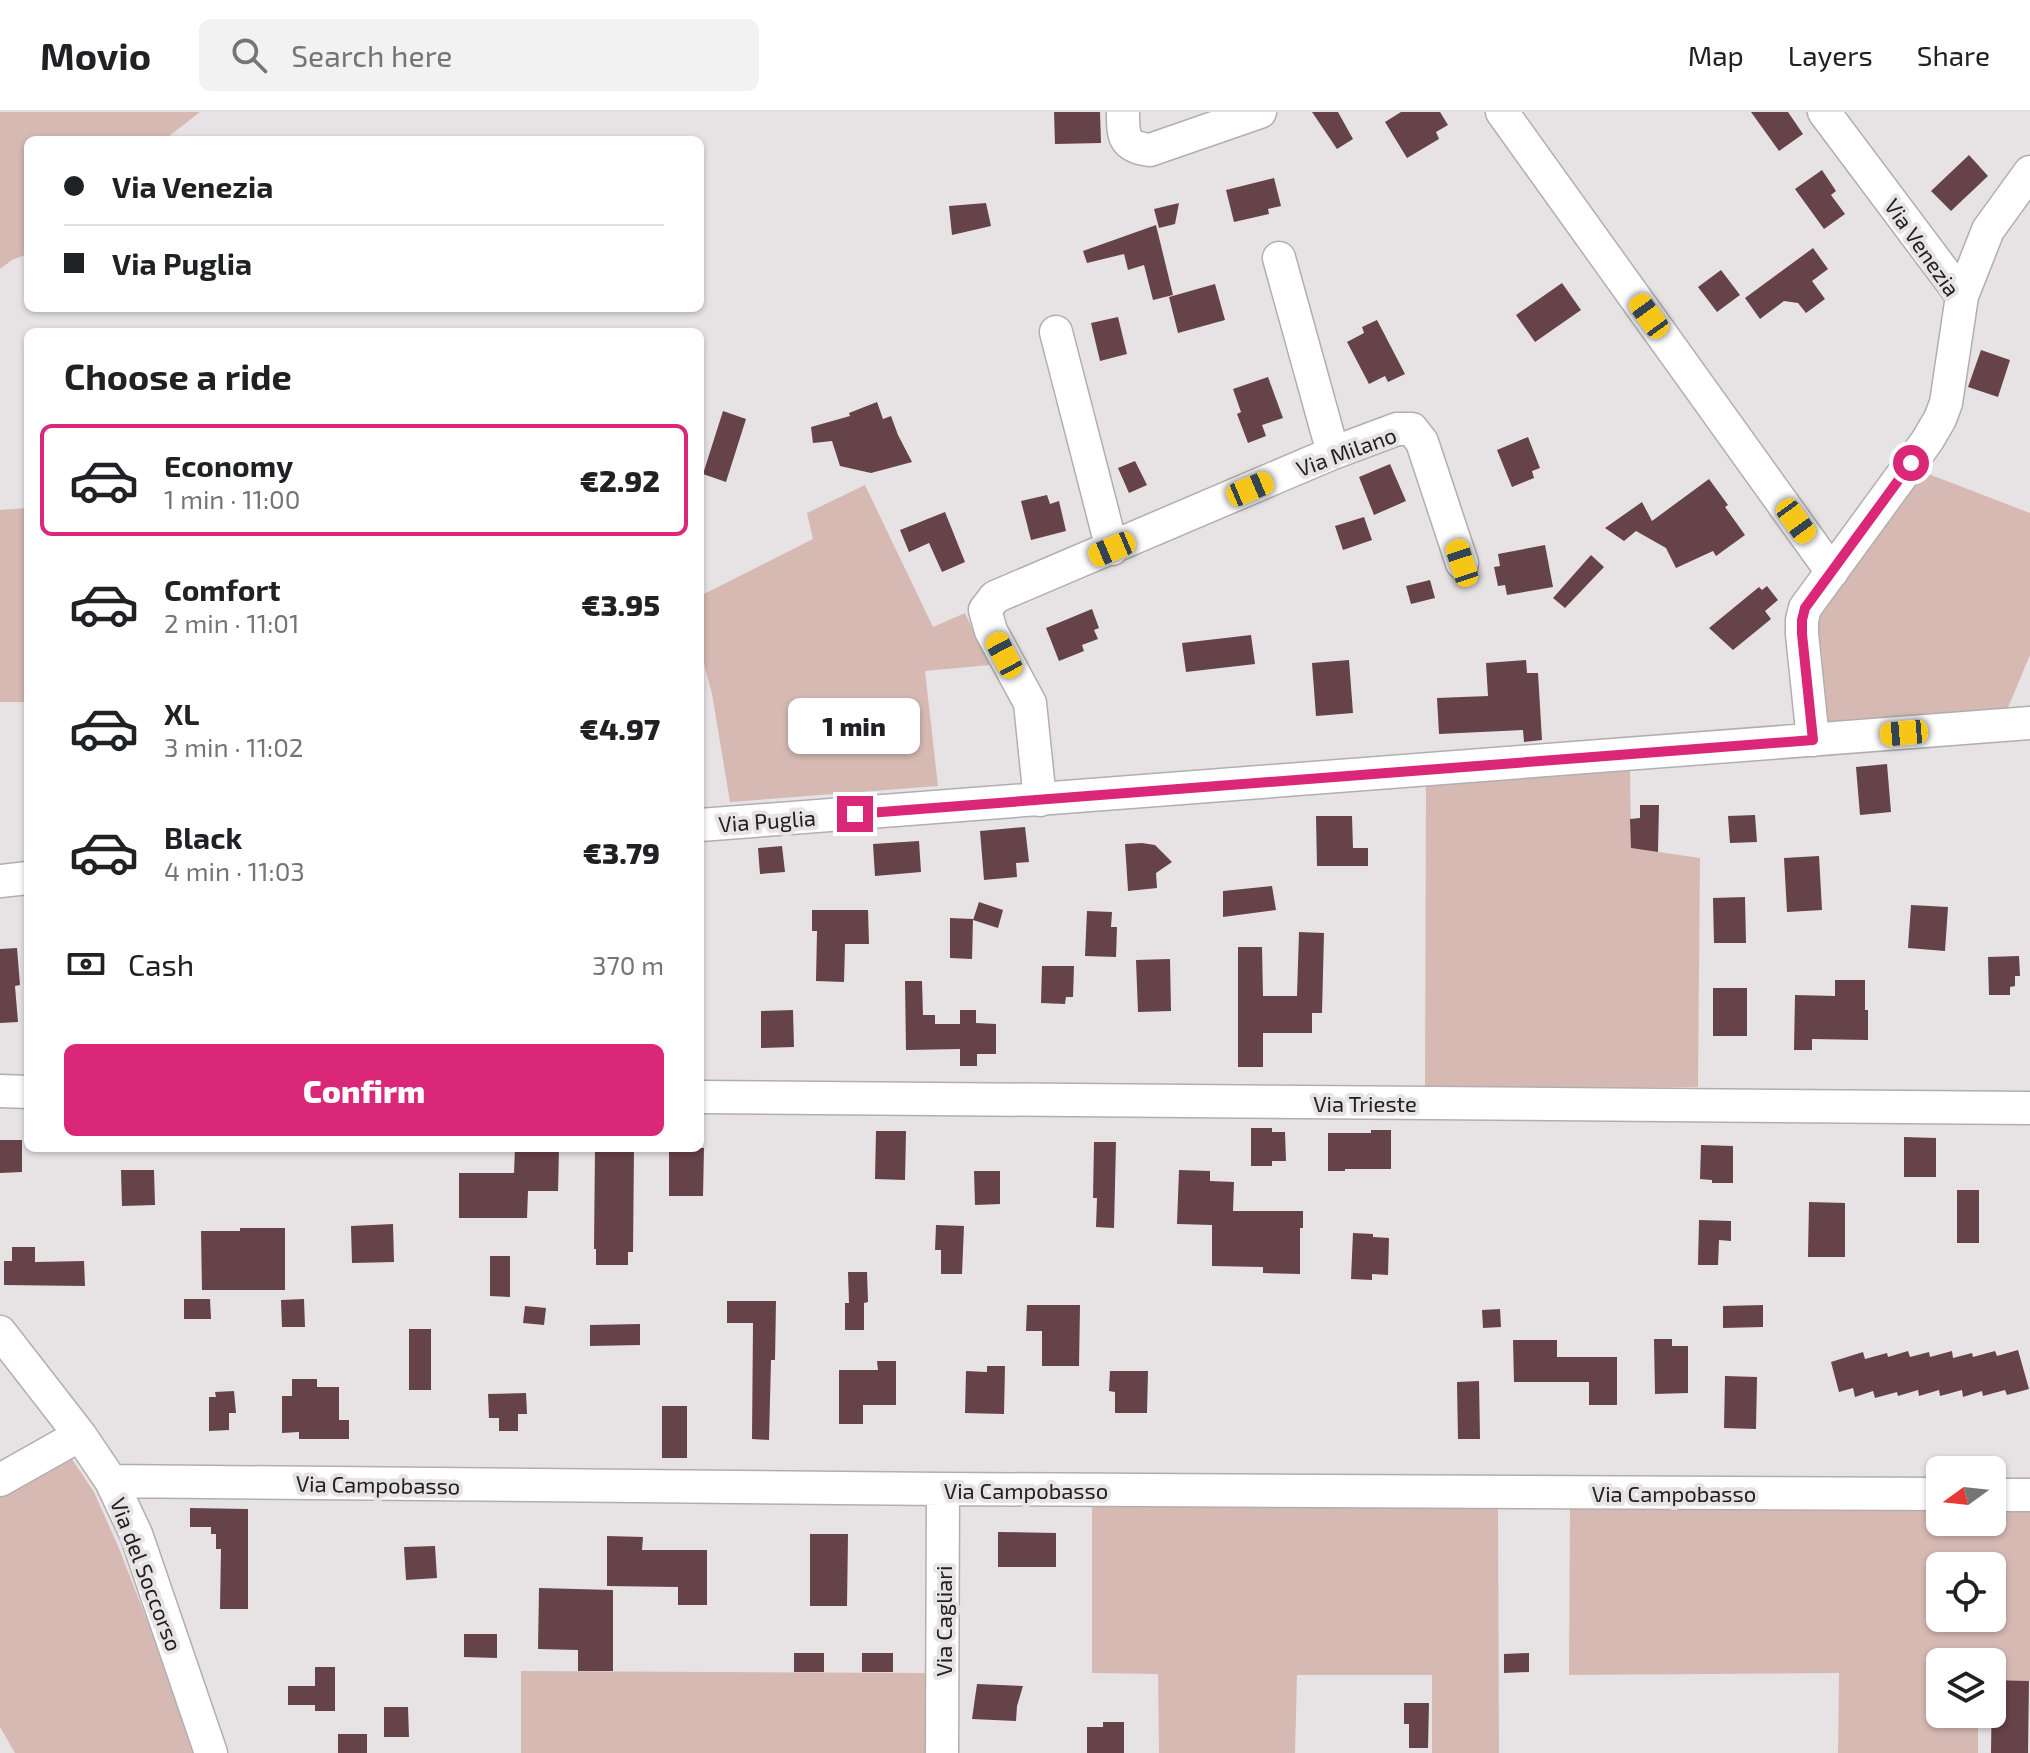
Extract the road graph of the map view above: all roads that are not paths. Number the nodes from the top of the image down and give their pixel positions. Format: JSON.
{"nodes":[{"id":1,"x":1123,"y":112,"type":"edge"},
{"id":2,"x":1260,"y":112,"type":"edge"},
{"id":3,"x":1502,"y":112,"type":"edge"},
{"id":4,"x":1824,"y":112,"type":"edge"},
{"id":5,"x":2030,"y":172,"type":"edge"},
{"id":6,"x":1279,"y":258,"type":"dead end"},
{"id":7,"x":1962,"y":296,"type":"junction"},
{"id":8,"x":1056,"y":332,"type":"dead end"},
{"id":9,"x":1333,"y":453,"type":"junction"},
{"id":10,"x":1112,"y":549,"type":"junction"},
{"id":11,"x":1462,"y":563,"type":"dead end"},
{"id":12,"x":1832,"y":572,"type":"junction"},
{"id":13,"x":2028,"y":719,"type":"edge"},
{"id":14,"x":1813,"y":740,"type":"junction"},
{"id":15,"x":1040,"y":800,"type":"junction"},
{"id":16,"x":704,"y":825,"type":"edge"},
{"id":17,"x":24,"y":878,"type":"edge"},
{"id":18,"x":0,"y":881,"type":"edge"},
{"id":19,"x":0,"y":1091,"type":"edge"},
{"id":20,"x":24,"y":1092,"type":"edge"},
{"id":21,"x":704,"y":1097,"type":"edge"},
{"id":22,"x":2030,"y":1108,"type":"edge"},
{"id":23,"x":0,"y":1332,"type":"edge"},
{"id":24,"x":80,"y":1435,"type":"junction"},
{"id":25,"x":0,"y":1480,"type":"edge"},
{"id":26,"x":111,"y":1481,"type":"junction"},
{"id":27,"x":943,"y":1489,"type":"junction"},
{"id":28,"x":1926,"y":1494,"type":"edge"},
{"id":29,"x":2006,"y":1495,"type":"edge"},
{"id":30,"x":2030,"y":1495,"type":"edge"},
{"id":31,"x":211,"y":1753,"type":"edge"},
{"id":32,"x":942,"y":1753,"type":"edge"}],
"edges":[{"from":1,"to":2,"type":"street"},
{"from":3,"to":12,"type":"street"},
{"from":4,"to":7,"type":"street","name":"Via Venezia"},
{"from":5,"to":7,"type":"street"},
{"from":6,"to":9,"type":"street"},
{"from":7,"to":12,"type":"street","name":"Via Venezia"},
{"from":8,"to":10,"type":"street"},
{"from":9,"to":10,"type":"street","name":"Via Milano"},
{"from":9,"to":11,"type":"street","name":"Via Milano"},
{"from":10,"to":15,"type":"street","name":"Via Milano"},
{"from":12,"to":14,"type":"street","name":"Via Venezia"},
{"from":13,"to":14,"type":"street","name":"Via Puglia"},
{"from":14,"to":15,"type":"street","name":"Via Puglia"},
{"from":15,"to":16,"type":"street","name":"Via Puglia"},
{"from":17,"to":18,"type":"street"},
{"from":19,"to":20,"type":"street"},
{"from":21,"to":22,"type":"street","name":"Via Trieste"},
{"from":23,"to":24,"type":"street","name":"Via del Soccorso"},
{"from":24,"to":25,"type":"street"},
{"from":24,"to":26,"type":"street","name":"Via del Soccorso"},
{"from":26,"to":27,"type":"street","name":"Via Campobasso"},
{"from":26,"to":31,"type":"street","name":"Via del Soccorso"},
{"from":27,"to":28,"type":"street","name":"Via Campobasso"},
{"from":27,"to":32,"type":"street","name":"Via Cagliari"},
{"from":29,"to":30,"type":"street"}]}
